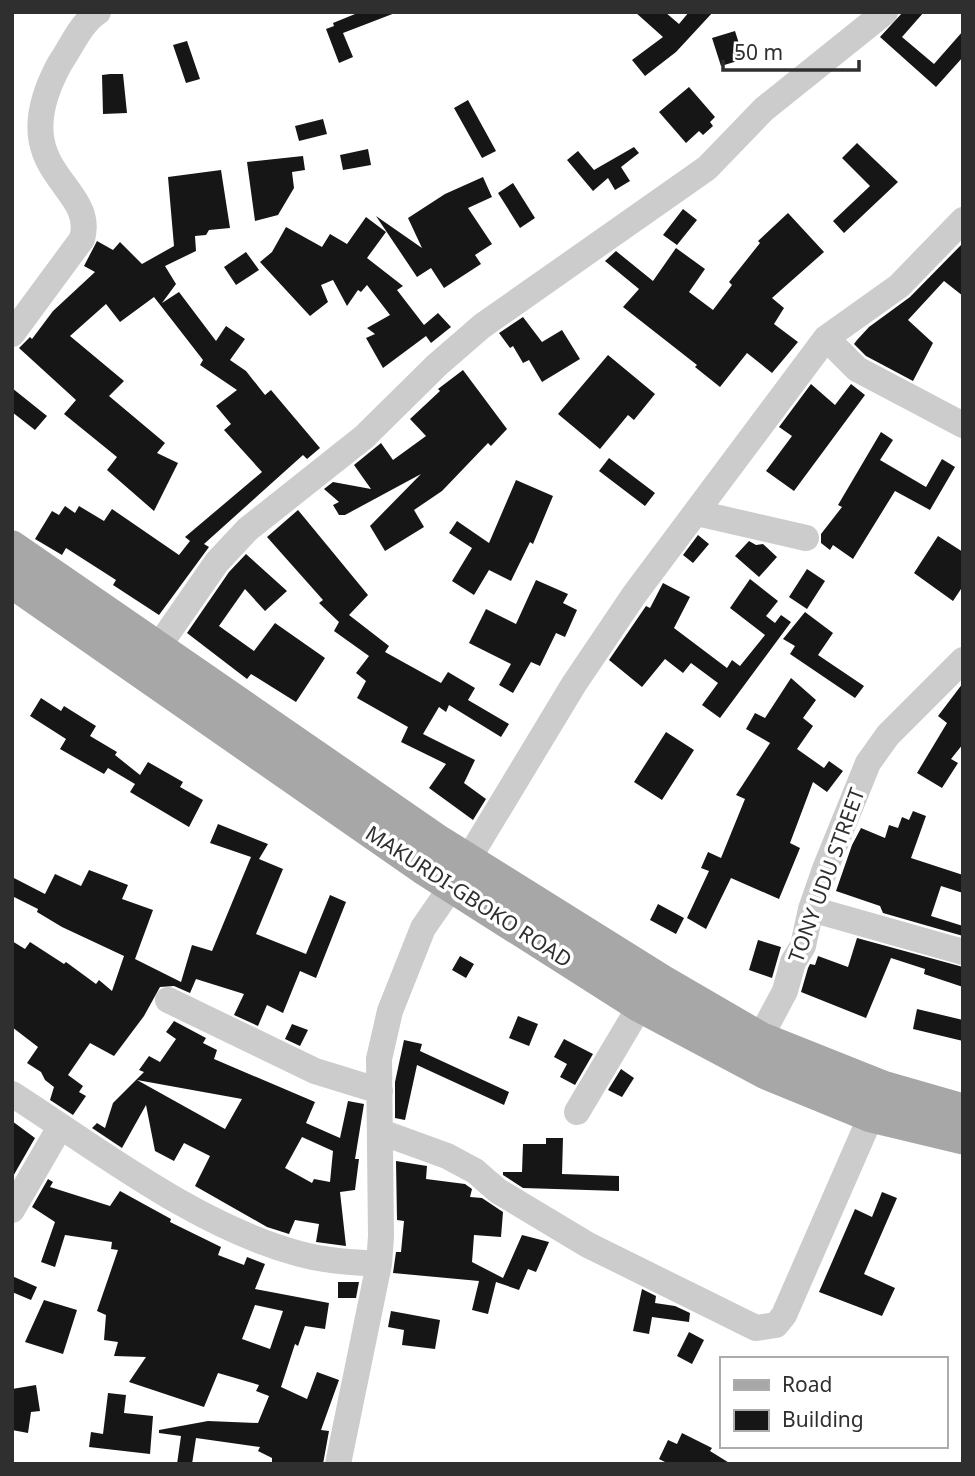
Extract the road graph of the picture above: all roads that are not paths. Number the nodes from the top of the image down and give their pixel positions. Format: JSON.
{"nodes":[{"id":1,"x":97,"y":12,"type":"edge"},
{"id":2,"x":885,"y":12,"type":"edge"},
{"id":3,"x":963,"y":220,"type":"edge"},
{"id":4,"x":12,"y":334,"type":"edge"},
{"id":5,"x":826,"y":338,"type":"junction"},
{"id":6,"x":963,"y":425,"type":"edge"},
{"id":7,"x":697,"y":513,"type":"junction"},
{"id":8,"x":806,"y":538,"type":"dead end"},
{"id":9,"x":12,"y":547,"type":"edge"},
{"id":10,"x":12,"y":582,"type":"edge"},
{"id":11,"x":158,"y":647,"type":"junction"},
{"id":12,"x":963,"y":660,"type":"edge"},
{"id":13,"x":459,"y":873,"type":"junction"},
{"id":14,"x":811,"y":909,"type":"junction"},
{"id":15,"x":963,"y":952,"type":"edge"},
{"id":16,"x":168,"y":1000,"type":"dead end"},
{"id":17,"x":640,"y":1006,"type":"junction"},
{"id":18,"x":760,"y":1038,"type":"junction"},
{"id":19,"x":380,"y":1091,"type":"junction"},
{"id":20,"x":12,"y":1094,"type":"edge"},
{"id":21,"x":963,"y":1110,"type":"edge"},
{"id":22,"x":578,"y":1112,"type":"dead end"},
{"id":23,"x":871,"y":1116,"type":"junction"},
{"id":24,"x":60,"y":1127,"type":"junction"},
{"id":25,"x":381,"y":1132,"type":"junction"},
{"id":26,"x":963,"y":1138,"type":"edge"},
{"id":27,"x":12,"y":1210,"type":"edge"},
{"id":28,"x":379,"y":1264,"type":"junction"},
{"id":29,"x":338,"y":1464,"type":"edge"}],
"edges":[{"from":1,"to":4,"type":"street"},
{"from":2,"to":11,"type":"street"},
{"from":3,"to":5,"type":"street"},
{"from":5,"to":6,"type":"street"},
{"from":5,"to":7,"type":"street"},
{"from":7,"to":8,"type":"street"},
{"from":7,"to":13,"type":"street"},
{"from":9,"to":11,"type":"main road"},
{"from":10,"to":13,"type":"main road","name":"MAKURDI-GBOKO ROAD"},
{"from":11,"to":13,"type":"main road"},
{"from":12,"to":14,"type":"street","name":"TONY UDU STREET"},
{"from":13,"to":17,"type":"main road","name":"MAKURDI-GBOKO ROAD"},
{"from":13,"to":18,"type":"main road"},
{"from":13,"to":19,"type":"street"},
{"from":14,"to":15,"type":"street"},
{"from":14,"to":18,"type":"street","name":"TONY UDU STREET"},
{"from":16,"to":19,"type":"street"},
{"from":17,"to":22,"type":"street"},
{"from":17,"to":23,"type":"main road","name":"MAKURDI-GBOKO ROAD"},
{"from":18,"to":21,"type":"main road"},
{"from":19,"to":25,"type":"street"},
{"from":20,"to":24,"type":"street"},
{"from":23,"to":25,"type":"street"},
{"from":23,"to":26,"type":"main road","name":"MAKURDI-GBOKO ROAD"},
{"from":24,"to":27,"type":"street"},
{"from":24,"to":28,"type":"street"},
{"from":25,"to":28,"type":"street"},
{"from":28,"to":29,"type":"street"}]}
